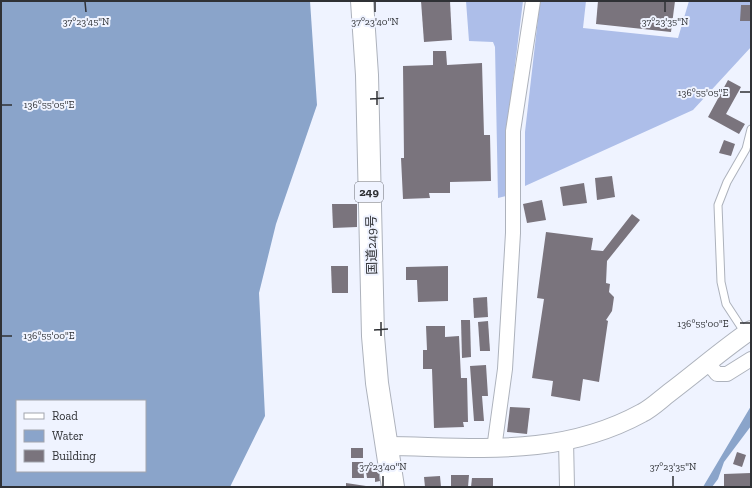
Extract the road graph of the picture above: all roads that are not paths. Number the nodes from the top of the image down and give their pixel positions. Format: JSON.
{"nodes":[{"id":1,"x":362,"y":1,"type":"edge"},
{"id":2,"x":533,"y":1,"type":"edge"},
{"id":3,"x":751,"y":129,"type":"edge"},
{"id":4,"x":748,"y":332,"type":"edge"},
{"id":5,"x":751,"y":359,"type":"edge"},
{"id":6,"x":708,"y":363,"type":"junction"},
{"id":7,"x":566,"y":440,"type":"junction"},
{"id":8,"x":387,"y":446,"type":"junction"},
{"id":9,"x":494,"y":449,"type":"junction"},
{"id":10,"x":393,"y":487,"type":"edge"},
{"id":11,"x":567,"y":487,"type":"edge"}],
"edges":[{"from":1,"to":8,"type":"highway","name":"国道249号","number":"249"},
{"from":2,"to":9,"type":"street"},
{"from":3,"to":4,"type":"lane"},
{"from":4,"to":6,"type":"street"},
{"from":5,"to":6,"type":"street"},
{"from":6,"to":7,"type":"street"},
{"from":7,"to":9,"type":"street"},
{"from":7,"to":11,"type":"street"},
{"from":8,"to":9,"type":"street"},
{"from":8,"to":10,"type":"highway","name":"国道249号","number":"249"}]}
